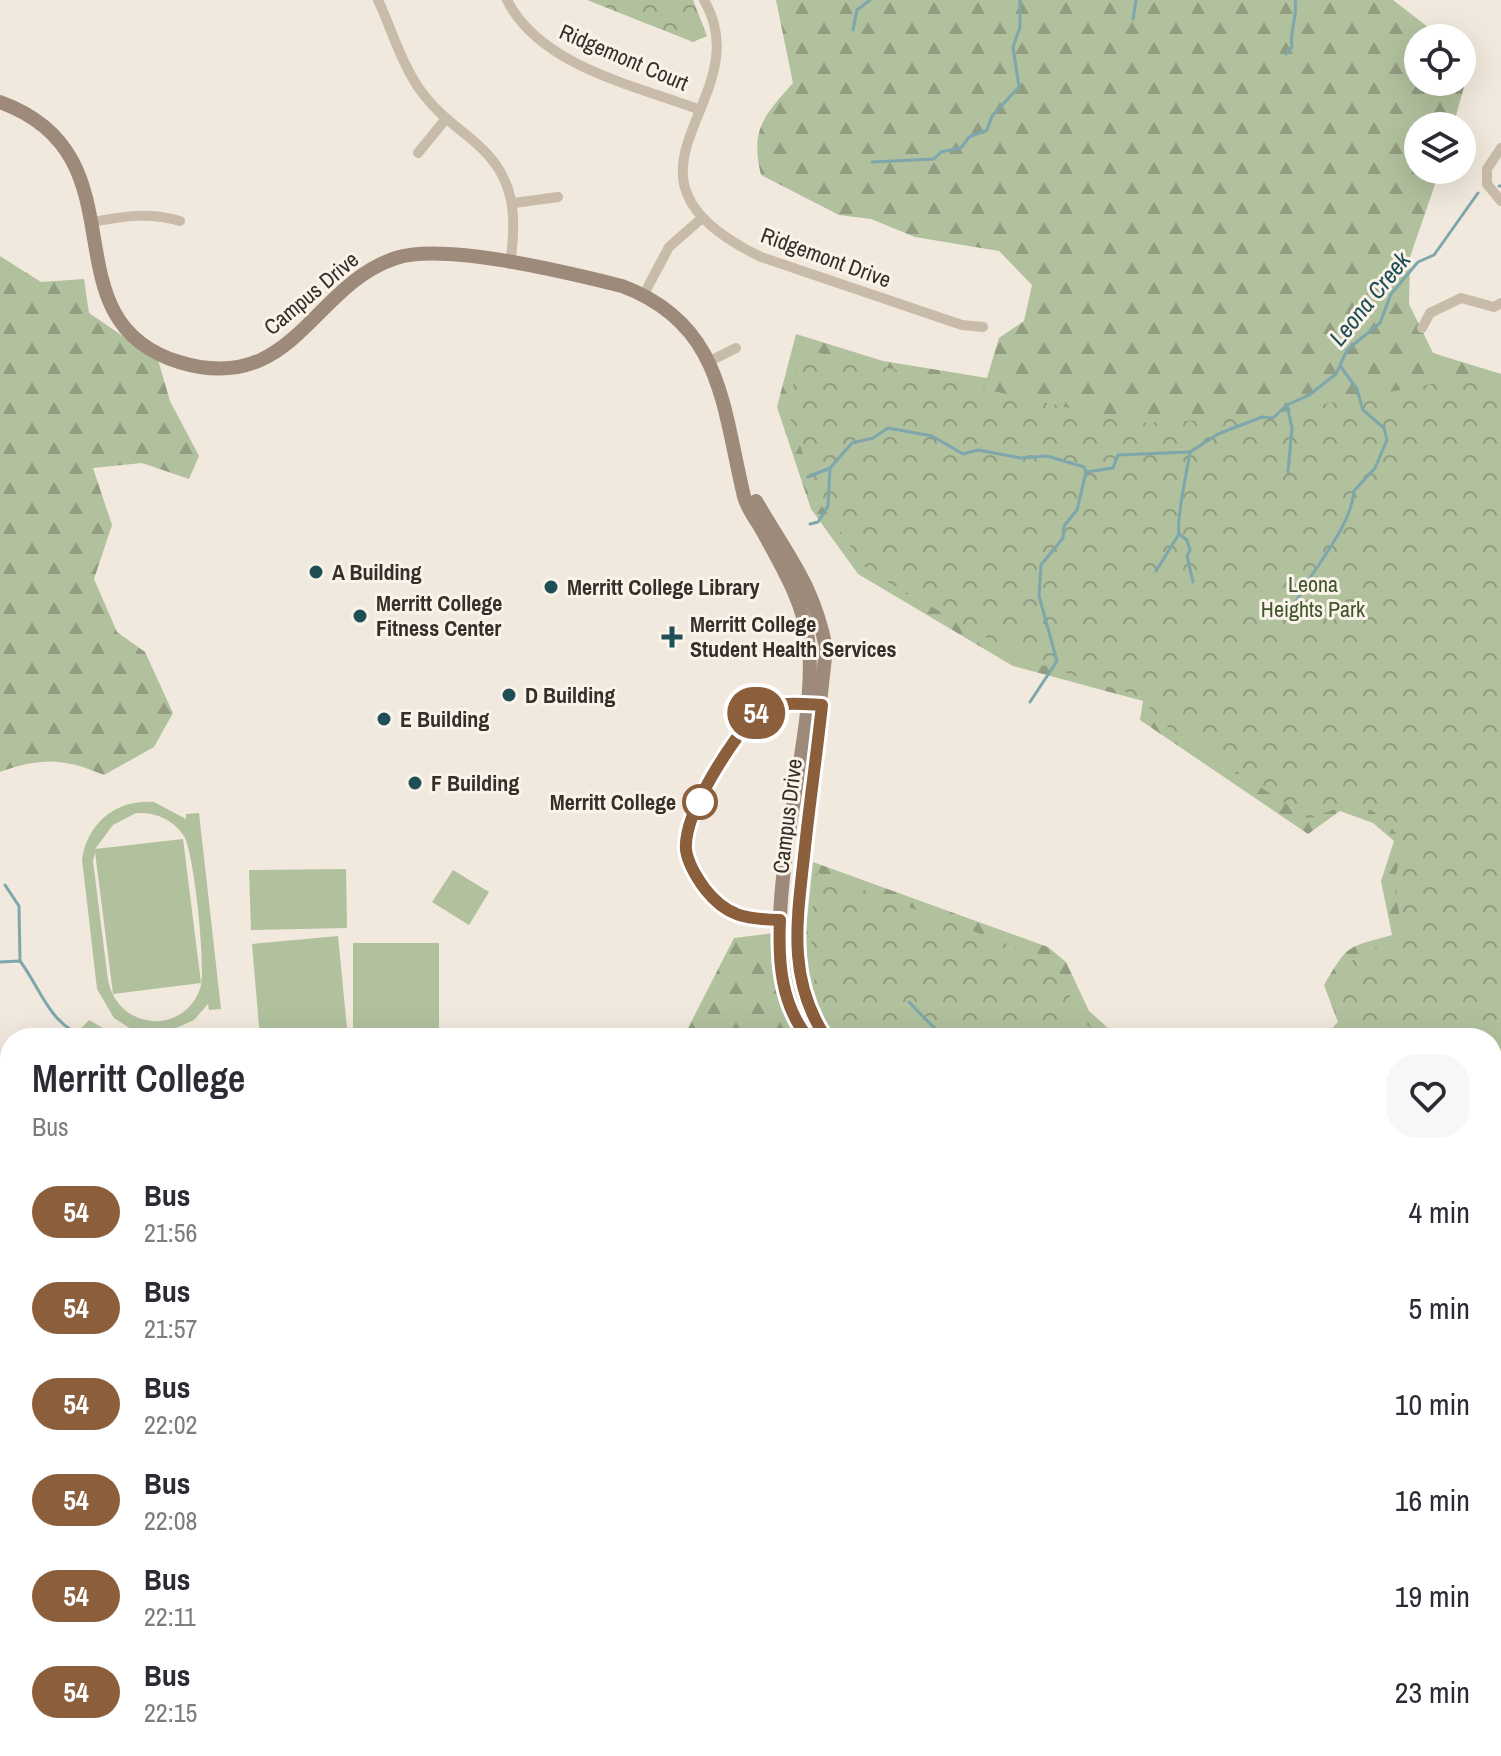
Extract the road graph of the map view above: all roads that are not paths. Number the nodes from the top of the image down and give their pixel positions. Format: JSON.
{"nodes":[{"id":1,"x":378,"y":0,"type":"edge"},
{"id":2,"x":507,"y":0,"type":"edge"},
{"id":3,"x":704,"y":0,"type":"edge"},
{"id":4,"x":0,"y":102,"type":"edge"},
{"id":5,"x":700,"y":110,"type":"junction"},
{"id":6,"x":445,"y":120,"type":"junction"},
{"id":7,"x":1501,"y":148,"type":"edge"},
{"id":8,"x":418,"y":153,"type":"dead end"},
{"id":9,"x":558,"y":197,"type":"dead end"},
{"id":10,"x":1501,"y":201,"type":"edge"},
{"id":11,"x":514,"y":203,"type":"junction"},
{"id":12,"x":702,"y":218,"type":"junction"},
{"id":13,"x":180,"y":221,"type":"dead end"},
{"id":14,"x":92,"y":222,"type":"junction"},
{"id":15,"x":510,"y":264,"type":"junction"},
{"id":16,"x":644,"y":294,"type":"junction"},
{"id":17,"x":1501,"y":303,"type":"edge"},
{"id":18,"x":983,"y":327,"type":"dead end"},
{"id":19,"x":1422,"y":328,"type":"dead end"},
{"id":20,"x":736,"y":348,"type":"dead end"},
{"id":21,"x":710,"y":361,"type":"junction"},
{"id":22,"x":739,"y":472,"type":"junction"},
{"id":23,"x":802,"y":1028,"type":"edge"},
{"id":24,"x":821,"y":1028,"type":"edge"}],
"edges":[{"from":1,"to":6,"type":"street"},
{"from":2,"to":5,"type":"street","name":"Ridgemont Court"},
{"from":3,"to":5,"type":"street","name":"Ridgemont Drive"},
{"from":4,"to":14,"type":"street","name":"Campus Drive"},
{"from":5,"to":12,"type":"street","name":"Ridgemont Drive"},
{"from":6,"to":8,"type":"street"},
{"from":6,"to":11,"type":"street"},
{"from":7,"to":10,"type":"street"},
{"from":9,"to":11,"type":"street"},
{"from":11,"to":15,"type":"street"},
{"from":12,"to":16,"type":"street"},
{"from":12,"to":18,"type":"street","name":"Ridgemont Drive"},
{"from":13,"to":14,"type":"street"},
{"from":14,"to":15,"type":"street","name":"Campus Drive"},
{"from":15,"to":16,"type":"street","name":"Campus Drive"},
{"from":16,"to":21,"type":"street","name":"Campus Drive"},
{"from":17,"to":19,"type":"street"},
{"from":20,"to":21,"type":"street"},
{"from":21,"to":22,"type":"street","name":"Campus Drive"},
{"from":22,"to":23,"type":"street","name":"Campus Drive"},
{"from":22,"to":24,"type":"street","name":"Campus Drive"}]}
